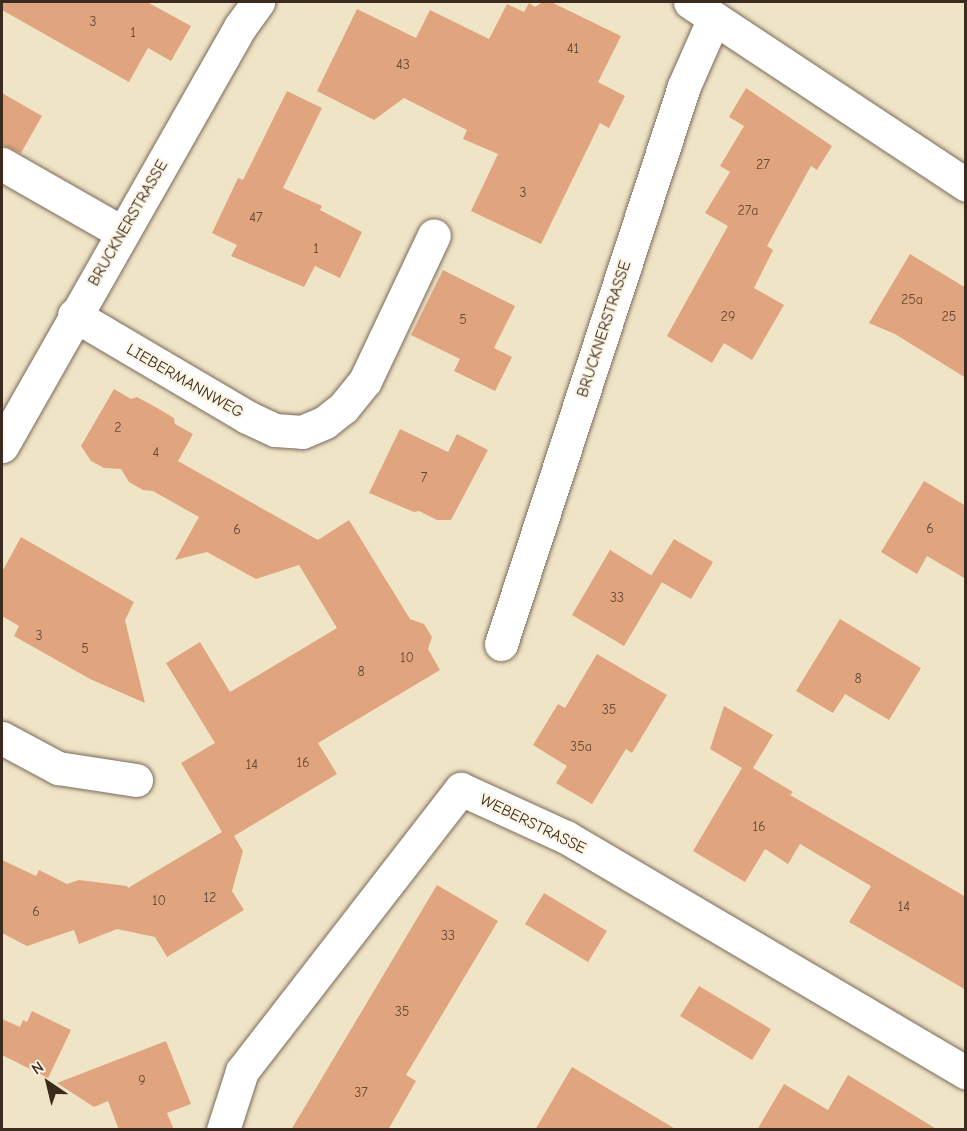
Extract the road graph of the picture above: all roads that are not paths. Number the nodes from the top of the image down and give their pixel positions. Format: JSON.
{"nodes":[{"id":1,"x":258,"y":2,"type":"edge"},
{"id":2,"x":702,"y":10,"type":"edge"},
{"id":3,"x":2,"y":164,"type":"edge"},
{"id":4,"x":966,"y":185,"type":"edge"},
{"id":5,"x":123,"y":233,"type":"junction"},
{"id":6,"x":434,"y":235,"type":"dead end"},
{"id":7,"x":74,"y":315,"type":"junction"},
{"id":8,"x":2,"y":446,"type":"edge"},
{"id":9,"x":501,"y":644,"type":"dead end"},
{"id":10,"x":2,"y":738,"type":"edge"},
{"id":11,"x":136,"y":780,"type":"dead end"},
{"id":12,"x":966,"y":1073,"type":"edge"},
{"id":13,"x":223,"y":1130,"type":"edge"}],
"edges":[{"from":1,"to":5,"type":"street","name":"BRUCKNERSTRASSE"},
{"from":2,"to":4,"type":"street","name":"BRUCKNERSTRASSE"},
{"from":2,"to":9,"type":"street","name":"BRUCKNERSTRASSE"},
{"from":3,"to":5,"type":"street"},
{"from":5,"to":7,"type":"street","name":"BRUCKNERSTRASSE"},
{"from":6,"to":7,"type":"street","name":"LIEBERMANNWEG"},
{"from":7,"to":8,"type":"street","name":"BRUCKNERSTRASSE"},
{"from":10,"to":11,"type":"street"},
{"from":12,"to":13,"type":"street","name":"WEBERSTRASSE"}]}
